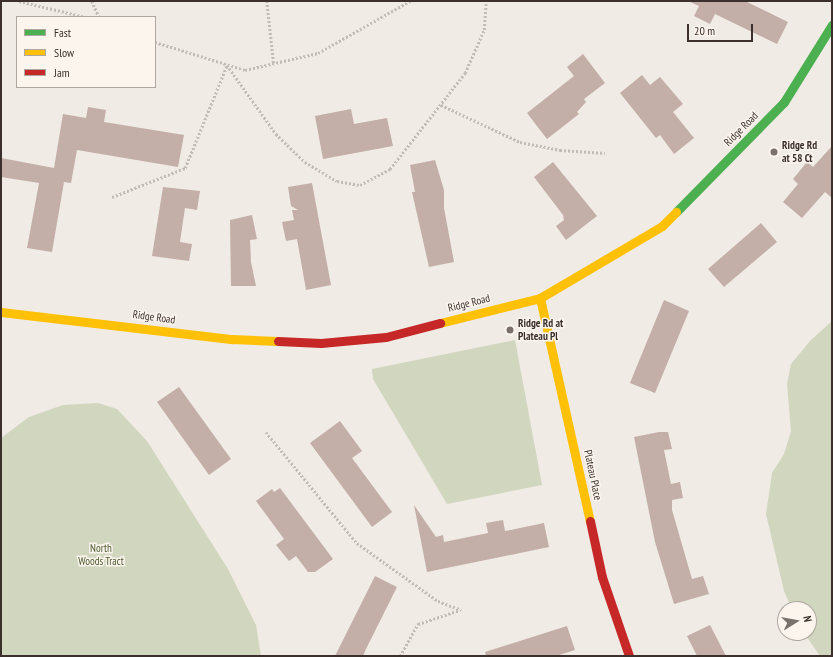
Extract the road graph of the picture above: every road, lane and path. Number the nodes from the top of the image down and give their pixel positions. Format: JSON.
{"nodes":[{"id":1,"x":19,"y":1,"type":"edge"},
{"id":2,"x":92,"y":1,"type":"edge"},
{"id":3,"x":267,"y":1,"type":"edge"},
{"id":4,"x":410,"y":1,"type":"edge"},
{"id":5,"x":486,"y":1,"type":"edge"},
{"id":6,"x":81,"y":16,"type":"edge"},
{"id":7,"x":98,"y":16,"type":"edge"},
{"id":8,"x":832,"y":25,"type":"edge"},
{"id":9,"x":156,"y":42,"type":"edge"},
{"id":10,"x":274,"y":64,"type":"junction"},
{"id":11,"x":227,"y":65,"type":"junction"},
{"id":12,"x":441,"y":105,"type":"junction"},
{"id":13,"x":605,"y":153,"type":"dead end"},
{"id":14,"x":112,"y":197,"type":"dead end"},
{"id":15,"x":540,"y":298,"type":"junction"},
{"id":16,"x":1,"y":312,"type":"edge"},
{"id":17,"x":266,"y":432,"type":"dead end"},
{"id":18,"x":400,"y":656,"type":"edge"},
{"id":19,"x":629,"y":656,"type":"edge"}],
"edges":[{"from":1,"to":6,"type":"path"},
{"from":2,"to":7,"type":"path"},
{"from":3,"to":10,"type":"path"},
{"from":4,"to":10,"type":"path"},
{"from":5,"to":12,"type":"path"},
{"from":8,"to":15,"type":"street","name":"Ridge Road"},
{"from":9,"to":11,"type":"path"},
{"from":10,"to":11,"type":"path"},
{"from":11,"to":12,"type":"path"},
{"from":11,"to":14,"type":"path"},
{"from":12,"to":13,"type":"path"},
{"from":15,"to":16,"type":"street","name":"Ridge Road"},
{"from":15,"to":19,"type":"street","name":"Plateau Place"},
{"from":17,"to":18,"type":"path"}]}
